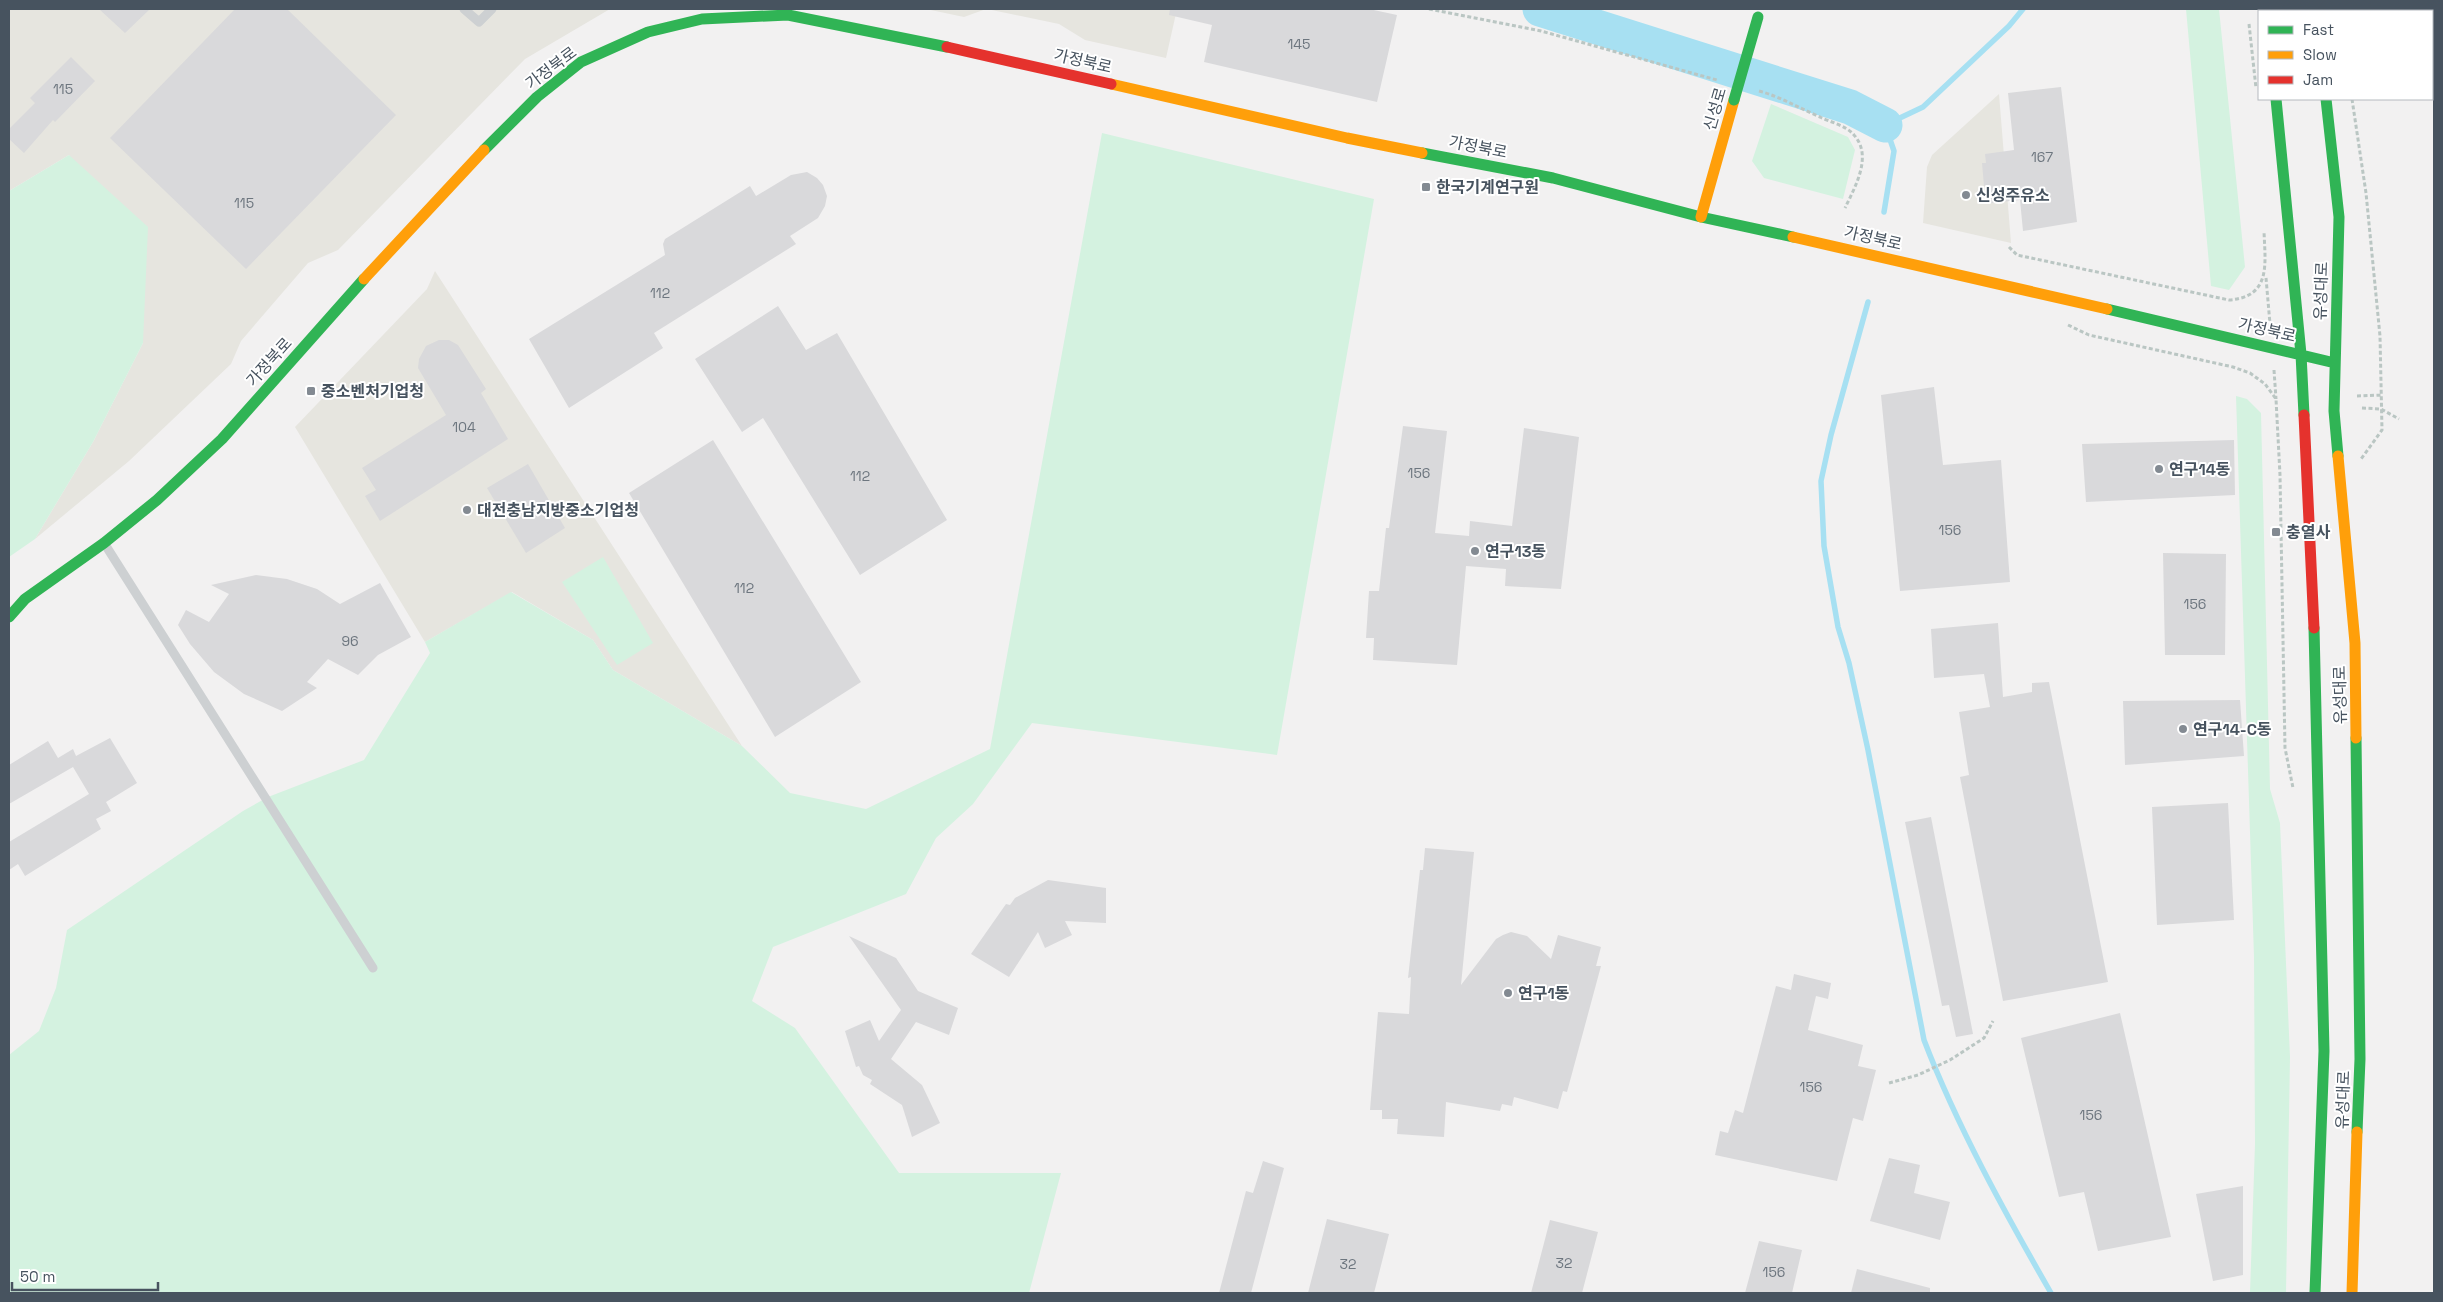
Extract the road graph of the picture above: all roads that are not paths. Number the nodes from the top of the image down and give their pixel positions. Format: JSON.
{"nodes":[{"id":1,"x":464,"y":9,"type":"edge"},
{"id":2,"x":492,"y":9,"type":"edge"},
{"id":3,"x":1759,"y":13,"type":"edge"},
{"id":4,"x":2276,"y":100,"type":"edge"},
{"id":5,"x":2326,"y":100,"type":"edge"},
{"id":6,"x":1701,"y":217,"type":"junction"},
{"id":7,"x":2300,"y":354,"type":"junction"},
{"id":8,"x":2335,"y":363,"type":"junction"},
{"id":9,"x":104,"y":543,"type":"junction"},
{"id":10,"x":25,"y":600,"type":"junction"},
{"id":11,"x":9,"y":603,"type":"edge"},
{"id":12,"x":9,"y":617,"type":"edge"},
{"id":13,"x":373,"y":968,"type":"dead end"},
{"id":14,"x":2315,"y":1293,"type":"edge"},
{"id":15,"x":2352,"y":1293,"type":"edge"}],
"edges":[{"from":1,"to":2,"type":"lane"},
{"from":3,"to":6,"type":"main road","name":"신성로","bridge":true},
{"from":4,"to":7,"type":"main road","name":"유성대로"},
{"from":5,"to":8,"type":"main road","name":"유성대로"},
{"from":6,"to":7,"type":"main road","name":"가정북로"},
{"from":6,"to":9,"type":"main road","name":"가정북로"},
{"from":7,"to":8,"type":"main road","name":"가정북로"},
{"from":7,"to":14,"type":"main road","name":"유성대로"},
{"from":8,"to":15,"type":"main road","name":"유성대로"},
{"from":9,"to":10,"type":"main road","name":"가정북로"},
{"from":9,"to":13,"type":"lane"},
{"from":10,"to":11,"type":"main road","name":"가정북로"},
{"from":10,"to":12,"type":"main road","name":"가정북로"}]}
